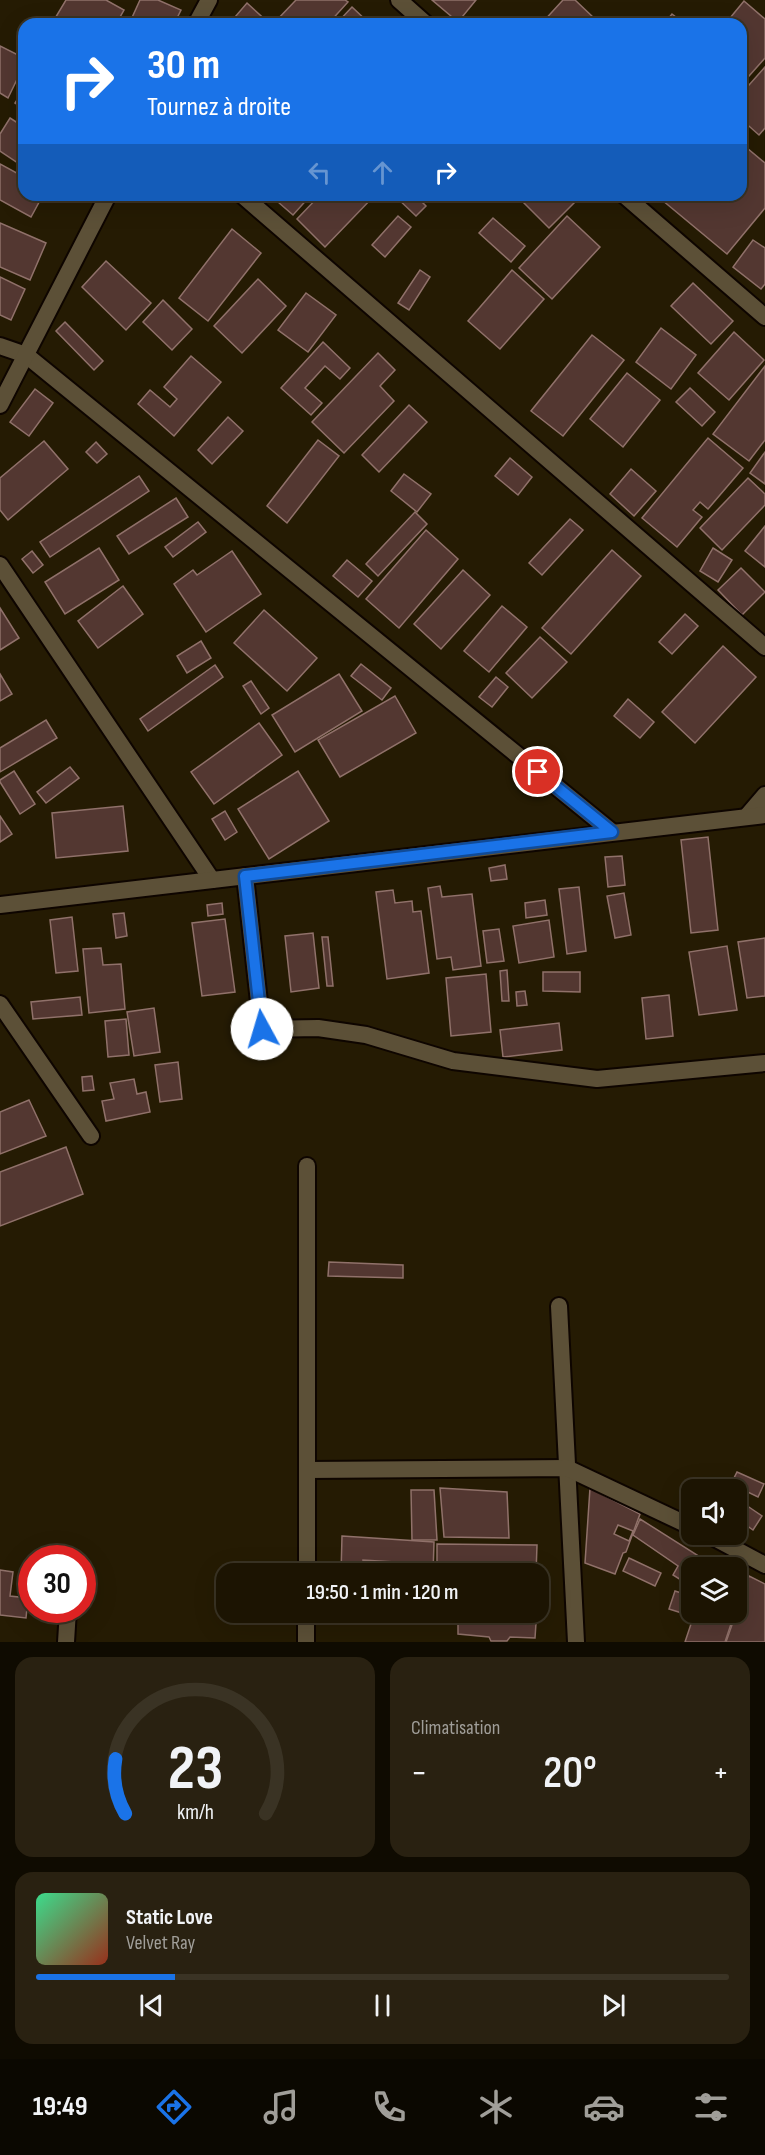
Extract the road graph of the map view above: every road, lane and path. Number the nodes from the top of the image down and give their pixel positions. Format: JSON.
{"nodes":[{"id":1,"x":209,"y":0,"type":"edge"},
{"id":2,"x":399,"y":0,"type":"edge"},
{"id":3,"x":199,"y":18,"type":"edge"},
{"id":4,"x":419,"y":18,"type":"edge"},
{"id":5,"x":105,"y":201,"type":"edge"},
{"id":6,"x":249,"y":201,"type":"edge"},
{"id":7,"x":631,"y":201,"type":"edge"},
{"id":8,"x":765,"y":317,"type":"edge"},
{"id":9,"x":0,"y":346,"type":"edge"},
{"id":10,"x":26,"y":355,"type":"junction"},
{"id":11,"x":0,"y":405,"type":"edge"},
{"id":12,"x":0,"y":565,"type":"edge"},
{"id":13,"x":765,"y":646,"type":"edge"},
{"id":14,"x":765,"y":795,"type":"edge"},
{"id":15,"x":765,"y":815,"type":"edge"},
{"id":16,"x":747,"y":816,"type":"junction"},
{"id":17,"x":612,"y":832,"type":"junction"},
{"id":18,"x":245,"y":876,"type":"junction"},
{"id":19,"x":212,"y":880,"type":"junction"},
{"id":20,"x":0,"y":905,"type":"edge"},
{"id":21,"x":0,"y":1004,"type":"edge"},
{"id":22,"x":765,"y":1063,"type":"edge"},
{"id":23,"x":91,"y":1136,"type":"dead end"},
{"id":24,"x":308,"y":1166,"type":"dead end"},
{"id":25,"x":559,"y":1306,"type":"dead end"},
{"id":26,"x":567,"y":1468,"type":"junction"},
{"id":27,"x":307,"y":1470,"type":"junction"},
{"id":28,"x":681,"y":1522,"type":"edge"},
{"id":29,"x":728,"y":1545,"type":"edge"},
{"id":30,"x":307,"y":1563,"type":"edge"},
{"id":31,"x":765,"y":1565,"type":"edge"},
{"id":32,"x":68,"y":1623,"type":"edge"},
{"id":33,"x":306,"y":1623,"type":"edge"},
{"id":34,"x":66,"y":1642,"type":"edge"},
{"id":35,"x":306,"y":1642,"type":"edge"},
{"id":36,"x":576,"y":1642,"type":"edge"}],
"edges":[{"from":1,"to":3,"type":"street"},
{"from":2,"to":4,"type":"street"},
{"from":5,"to":10,"type":"street"},
{"from":6,"to":13,"type":"street"},
{"from":7,"to":8,"type":"street"},
{"from":9,"to":10,"type":"street"},
{"from":10,"to":11,"type":"street"},
{"from":10,"to":17,"type":"street"},
{"from":12,"to":19,"type":"street"},
{"from":14,"to":16,"type":"street"},
{"from":15,"to":16,"type":"street"},
{"from":16,"to":17,"type":"street"},
{"from":17,"to":18,"type":"street"},
{"from":18,"to":19,"type":"street"},
{"from":18,"to":22,"type":"street"},
{"from":19,"to":20,"type":"street"},
{"from":21,"to":23,"type":"street"},
{"from":24,"to":27,"type":"street"},
{"from":25,"to":26,"type":"street"},
{"from":26,"to":27,"type":"street"},
{"from":26,"to":28,"type":"street"},
{"from":26,"to":36,"type":"street"},
{"from":27,"to":30,"type":"street"},
{"from":29,"to":31,"type":"street"},
{"from":32,"to":34,"type":"street"},
{"from":33,"to":35,"type":"street"}]}
